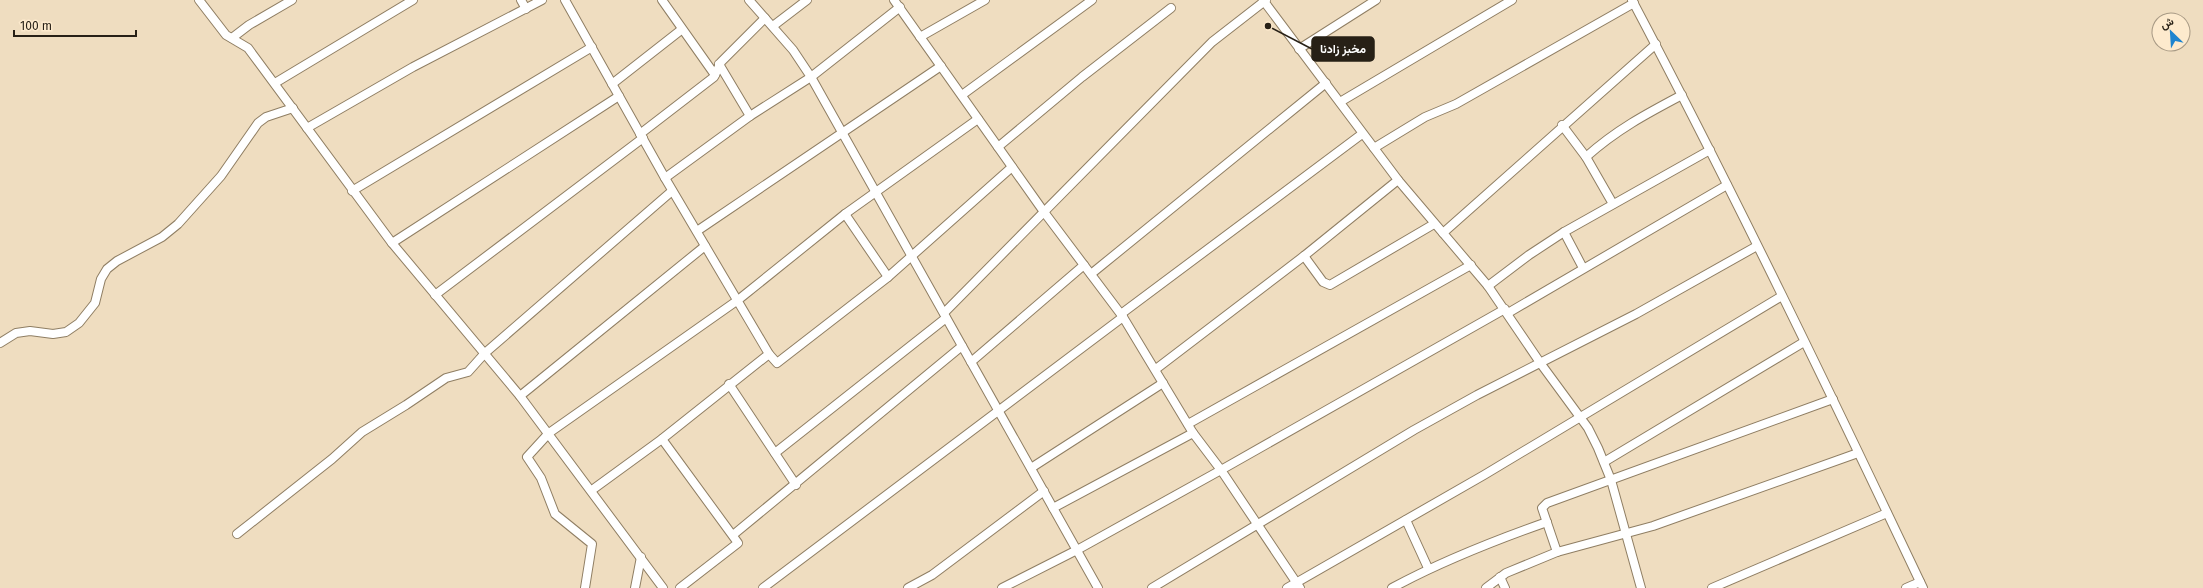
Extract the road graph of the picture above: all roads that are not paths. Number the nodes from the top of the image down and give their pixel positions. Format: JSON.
{"nodes":[{"id":1,"x":200,"y":0,"type":"edge"},
{"id":2,"x":292,"y":0,"type":"edge"},
{"id":3,"x":413,"y":0,"type":"edge"},
{"id":4,"x":521,"y":0,"type":"edge"},
{"id":5,"x":542,"y":0,"type":"edge"},
{"id":6,"x":565,"y":0,"type":"edge"},
{"id":7,"x":662,"y":0,"type":"edge"},
{"id":8,"x":749,"y":0,"type":"edge"},
{"id":9,"x":807,"y":0,"type":"edge"},
{"id":10,"x":985,"y":0,"type":"edge"},
{"id":11,"x":1092,"y":0,"type":"edge"},
{"id":12,"x":1264,"y":0,"type":"edge"},
{"id":13,"x":1376,"y":0,"type":"edge"},
{"id":14,"x":1512,"y":0,"type":"edge"},
{"id":15,"x":1633,"y":1,"type":"edge"},
{"id":16,"x":897,"y":3,"type":"edge"},
{"id":17,"x":526,"y":8,"type":"junction"},
{"id":18,"x":1170,"y":8,"type":"dead end"},
{"id":19,"x":765,"y":18,"type":"junction"},
{"id":20,"x":773,"y":26,"type":"junction"},
{"id":21,"x":681,"y":30,"type":"junction"},
{"id":22,"x":920,"y":37,"type":"junction"},
{"id":23,"x":232,"y":38,"type":"junction"},
{"id":24,"x":1656,"y":44,"type":"junction"},
{"id":25,"x":592,"y":47,"type":"junction"},
{"id":26,"x":1299,"y":49,"type":"junction"},
{"id":27,"x":719,"y":64,"type":"junction"},
{"id":28,"x":942,"y":66,"type":"junction"},
{"id":29,"x":715,"y":75,"type":"junction"},
{"id":30,"x":811,"y":77,"type":"junction"},
{"id":31,"x":274,"y":83,"type":"junction"},
{"id":32,"x":1326,"y":83,"type":"junction"},
{"id":33,"x":612,"y":84,"type":"junction"},
{"id":34,"x":962,"y":95,"type":"junction"},
{"id":35,"x":1682,"y":95,"type":"junction"},
{"id":36,"x":619,"y":96,"type":"junction"},
{"id":37,"x":1340,"y":102,"type":"junction"},
{"id":38,"x":293,"y":108,"type":"junction"},
{"id":39,"x":750,"y":116,"type":"junction"},
{"id":40,"x":978,"y":119,"type":"junction"},
{"id":41,"x":1562,"y":125,"type":"junction"},
{"id":42,"x":307,"y":128,"type":"junction"},
{"id":43,"x":841,"y":133,"type":"junction"},
{"id":44,"x":1362,"y":134,"type":"junction"},
{"id":45,"x":641,"y":136,"type":"junction"},
{"id":46,"x":998,"y":147,"type":"junction"},
{"id":47,"x":1374,"y":148,"type":"junction"},
{"id":48,"x":1710,"y":150,"type":"junction"},
{"id":49,"x":1586,"y":157,"type":"junction"},
{"id":50,"x":1012,"y":167,"type":"junction"},
{"id":51,"x":665,"y":178,"type":"junction"},
{"id":52,"x":1398,"y":180,"type":"junction"},
{"id":53,"x":1727,"y":185,"type":"junction"},
{"id":54,"x":352,"y":191,"type":"junction"},
{"id":55,"x":672,"y":191,"type":"junction"},
{"id":56,"x":874,"y":192,"type":"junction"},
{"id":57,"x":1612,"y":204,"type":"junction"},
{"id":58,"x":1044,"y":212,"type":"junction"},
{"id":59,"x":845,"y":214,"type":"junction"},
{"id":60,"x":1434,"y":224,"type":"junction"},
{"id":61,"x":697,"y":231,"type":"junction"},
{"id":62,"x":1564,"y":232,"type":"junction"},
{"id":63,"x":1443,"y":233,"type":"junction"},
{"id":64,"x":392,"y":243,"type":"junction"},
{"id":65,"x":706,"y":246,"type":"junction"},
{"id":66,"x":1757,"y":246,"type":"junction"},
{"id":67,"x":911,"y":256,"type":"junction"},
{"id":68,"x":1304,"y":256,"type":"junction"},
{"id":69,"x":1084,"y":265,"type":"junction"},
{"id":70,"x":1470,"y":265,"type":"junction"},
{"id":71,"x":1583,"y":268,"type":"junction"},
{"id":72,"x":1091,"y":274,"type":"junction"},
{"id":73,"x":888,"y":277,"type":"junction"},
{"id":74,"x":1488,"y":286,"type":"junction"},
{"id":75,"x":435,"y":295,"type":"junction"},
{"id":76,"x":1782,"y":296,"type":"junction"},
{"id":77,"x":738,"y":300,"type":"junction"},
{"id":78,"x":1506,"y":311,"type":"junction"},
{"id":79,"x":945,"y":316,"type":"junction"},
{"id":80,"x":1122,"y":316,"type":"junction"},
{"id":81,"x":0,"y":342,"type":"edge"},
{"id":82,"x":1804,"y":342,"type":"junction"},
{"id":83,"x":962,"y":346,"type":"junction"},
{"id":84,"x":484,"y":353,"type":"junction"},
{"id":85,"x":769,"y":354,"type":"junction"},
{"id":86,"x":971,"y":362,"type":"junction"},
{"id":87,"x":1541,"y":364,"type":"junction"},
{"id":88,"x":1156,"y":369,"type":"junction"},
{"id":89,"x":1163,"y":383,"type":"junction"},
{"id":90,"x":729,"y":384,"type":"junction"},
{"id":91,"x":520,"y":396,"type":"junction"},
{"id":92,"x":1833,"y":399,"type":"junction"},
{"id":93,"x":999,"y":412,"type":"junction"},
{"id":94,"x":1579,"y":417,"type":"junction"},
{"id":95,"x":1188,"y":424,"type":"junction"},
{"id":96,"x":549,"y":433,"type":"junction"},
{"id":97,"x":1193,"y":433,"type":"junction"},
{"id":98,"x":662,"y":439,"type":"junction"},
{"id":99,"x":775,"y":453,"type":"junction"},
{"id":100,"x":1858,"y":453,"type":"junction"},
{"id":101,"x":1604,"y":462,"type":"junction"},
{"id":102,"x":1031,"y":468,"type":"junction"},
{"id":103,"x":1221,"y":470,"type":"junction"},
{"id":104,"x":1611,"y":480,"type":"junction"},
{"id":105,"x":796,"y":485,"type":"junction"},
{"id":106,"x":592,"y":490,"type":"junction"},
{"id":107,"x":1044,"y":491,"type":"junction"},
{"id":108,"x":1053,"y":508,"type":"junction"},
{"id":109,"x":1887,"y":513,"type":"junction"},
{"id":110,"x":1406,"y":520,"type":"junction"},
{"id":111,"x":1547,"y":522,"type":"junction"},
{"id":112,"x":1258,"y":524,"type":"junction"},
{"id":113,"x":237,"y":534,"type":"dead end"},
{"id":114,"x":1625,"y":534,"type":"junction"},
{"id":115,"x":733,"y":535,"type":"junction"},
{"id":116,"x":1077,"y":550,"type":"junction"},
{"id":117,"x":1557,"y":552,"type":"junction"},
{"id":118,"x":641,"y":558,"type":"junction"},
{"id":119,"x":1428,"y":568,"type":"junction"},
{"id":120,"x":1500,"y":577,"type":"junction"},
{"id":121,"x":1298,"y":585,"type":"edge"},
{"id":122,"x":1922,"y":585,"type":"edge"},
{"id":123,"x":585,"y":588,"type":"edge"},
{"id":124,"x":635,"y":588,"type":"edge"},
{"id":125,"x":663,"y":588,"type":"edge"},
{"id":126,"x":680,"y":588,"type":"edge"},
{"id":127,"x":762,"y":588,"type":"edge"},
{"id":128,"x":908,"y":588,"type":"edge"},
{"id":129,"x":1002,"y":588,"type":"edge"},
{"id":130,"x":1098,"y":588,"type":"edge"},
{"id":131,"x":1152,"y":588,"type":"edge"},
{"id":132,"x":1287,"y":588,"type":"edge"},
{"id":133,"x":1392,"y":588,"type":"edge"},
{"id":134,"x":1486,"y":588,"type":"edge"},
{"id":135,"x":1505,"y":588,"type":"edge"},
{"id":136,"x":1641,"y":588,"type":"edge"},
{"id":137,"x":1712,"y":588,"type":"edge"},
{"id":138,"x":1906,"y":588,"type":"edge"}],
"edges":[{"from":1,"to":23,"type":"street"},
{"from":2,"to":23,"type":"street"},
{"from":3,"to":31,"type":"street"},
{"from":4,"to":17,"type":"street"},
{"from":5,"to":17,"type":"street"},
{"from":6,"to":25,"type":"street"},
{"from":7,"to":21,"type":"street"},
{"from":8,"to":19,"type":"street"},
{"from":9,"to":20,"type":"street"},
{"from":10,"to":22,"type":"street"},
{"from":11,"to":34,"type":"street"},
{"from":12,"to":26,"type":"street"},
{"from":12,"to":58,"type":"street"},
{"from":13,"to":26,"type":"street"},
{"from":14,"to":37,"type":"street"},
{"from":15,"to":24,"type":"street"},
{"from":15,"to":47,"type":"street"},
{"from":16,"to":22,"type":"street"},
{"from":16,"to":30,"type":"street"},
{"from":17,"to":42,"type":"street"},
{"from":18,"to":46,"type":"street"},
{"from":19,"to":20,"type":"street"},
{"from":19,"to":27,"type":"street"},
{"from":20,"to":30,"type":"street"},
{"from":21,"to":29,"type":"street"},
{"from":21,"to":33,"type":"street"},
{"from":22,"to":28,"type":"street"},
{"from":23,"to":31,"type":"street"},
{"from":24,"to":35,"type":"street"},
{"from":24,"to":41,"type":"street"},
{"from":25,"to":33,"type":"street"},
{"from":25,"to":54,"type":"street"},
{"from":26,"to":32,"type":"street"},
{"from":27,"to":29,"type":"street"},
{"from":27,"to":39,"type":"street"},
{"from":28,"to":34,"type":"street"},
{"from":28,"to":43,"type":"street"},
{"from":29,"to":45,"type":"street"},
{"from":30,"to":39,"type":"street"},
{"from":30,"to":43,"type":"street"},
{"from":31,"to":38,"type":"street"},
{"from":32,"to":37,"type":"street"},
{"from":32,"to":72,"type":"street"},
{"from":33,"to":36,"type":"street"},
{"from":34,"to":40,"type":"street"},
{"from":35,"to":48,"type":"street"},
{"from":35,"to":49,"type":"street"},
{"from":36,"to":45,"type":"street"},
{"from":36,"to":64,"type":"street"},
{"from":37,"to":44,"type":"street"},
{"from":38,"to":42,"type":"street"},
{"from":38,"to":81,"type":"street"},
{"from":39,"to":51,"type":"street"},
{"from":40,"to":46,"type":"street"},
{"from":40,"to":56,"type":"street"},
{"from":41,"to":49,"type":"street"},
{"from":41,"to":63,"type":"street"},
{"from":42,"to":54,"type":"street"},
{"from":43,"to":56,"type":"street"},
{"from":43,"to":61,"type":"street"},
{"from":44,"to":47,"type":"street"},
{"from":44,"to":80,"type":"street"},
{"from":45,"to":51,"type":"street"},
{"from":45,"to":75,"type":"street"},
{"from":46,"to":50,"type":"street"},
{"from":47,"to":52,"type":"street"},
{"from":48,"to":53,"type":"street"},
{"from":48,"to":57,"type":"street"},
{"from":49,"to":57,"type":"street"},
{"from":50,"to":58,"type":"street"},
{"from":50,"to":67,"type":"street"},
{"from":51,"to":55,"type":"street"},
{"from":52,"to":60,"type":"street"},
{"from":52,"to":68,"type":"street"},
{"from":53,"to":66,"type":"street"},
{"from":53,"to":71,"type":"street"},
{"from":54,"to":64,"type":"street"},
{"from":55,"to":61,"type":"street"},
{"from":55,"to":84,"type":"street"},
{"from":56,"to":59,"type":"street"},
{"from":56,"to":67,"type":"street"},
{"from":57,"to":62,"type":"street"},
{"from":58,"to":69,"type":"street"},
{"from":58,"to":79,"type":"street"},
{"from":59,"to":73,"type":"street"},
{"from":59,"to":77,"type":"street"},
{"from":60,"to":63,"type":"street"},
{"from":60,"to":68,"type":"street"},
{"from":61,"to":65,"type":"street"},
{"from":62,"to":71,"type":"street"},
{"from":62,"to":74,"type":"street"},
{"from":63,"to":70,"type":"street"},
{"from":64,"to":75,"type":"street"},
{"from":65,"to":77,"type":"street"},
{"from":65,"to":91,"type":"street"},
{"from":66,"to":76,"type":"street"},
{"from":66,"to":87,"type":"street"},
{"from":67,"to":73,"type":"street"},
{"from":67,"to":79,"type":"street"},
{"from":68,"to":88,"type":"street"},
{"from":69,"to":72,"type":"street"},
{"from":69,"to":86,"type":"street"},
{"from":70,"to":74,"type":"street"},
{"from":70,"to":95,"type":"street"},
{"from":71,"to":78,"type":"street"},
{"from":72,"to":80,"type":"street"},
{"from":73,"to":85,"type":"street"},
{"from":74,"to":78,"type":"street"},
{"from":75,"to":84,"type":"street"},
{"from":76,"to":82,"type":"street"},
{"from":76,"to":94,"type":"street"},
{"from":77,"to":85,"type":"street"},
{"from":77,"to":96,"type":"street"},
{"from":78,"to":87,"type":"street"},
{"from":78,"to":103,"type":"street"},
{"from":79,"to":83,"type":"street"},
{"from":79,"to":99,"type":"street"},
{"from":80,"to":88,"type":"street"},
{"from":80,"to":93,"type":"street"},
{"from":82,"to":92,"type":"street"},
{"from":82,"to":101,"type":"street"},
{"from":83,"to":86,"type":"street"},
{"from":83,"to":105,"type":"street"},
{"from":84,"to":91,"type":"street"},
{"from":84,"to":113,"type":"street"},
{"from":85,"to":90,"type":"street"},
{"from":86,"to":93,"type":"street"},
{"from":87,"to":94,"type":"street"},
{"from":87,"to":112,"type":"street"},
{"from":88,"to":89,"type":"street"},
{"from":89,"to":95,"type":"street"},
{"from":89,"to":102,"type":"street"},
{"from":90,"to":98,"type":"street"},
{"from":90,"to":99,"type":"street"},
{"from":91,"to":96,"type":"street"},
{"from":92,"to":100,"type":"street"},
{"from":92,"to":104,"type":"street"},
{"from":93,"to":102,"type":"street"},
{"from":93,"to":127,"type":"street"},
{"from":94,"to":101,"type":"street"},
{"from":94,"to":110,"type":"street"},
{"from":95,"to":97,"type":"street"},
{"from":96,"to":106,"type":"street"},
{"from":96,"to":123,"type":"street"},
{"from":97,"to":103,"type":"street"},
{"from":97,"to":108,"type":"street"},
{"from":98,"to":106,"type":"street"},
{"from":98,"to":115,"type":"street"},
{"from":99,"to":105,"type":"street"},
{"from":100,"to":109,"type":"street"},
{"from":100,"to":114,"type":"street"},
{"from":101,"to":104,"type":"street"},
{"from":102,"to":107,"type":"street"},
{"from":103,"to":112,"type":"street"},
{"from":103,"to":116,"type":"street"},
{"from":104,"to":111,"type":"street"},
{"from":104,"to":114,"type":"street"},
{"from":105,"to":115,"type":"street"},
{"from":106,"to":118,"type":"street"},
{"from":107,"to":108,"type":"street"},
{"from":107,"to":128,"type":"street"},
{"from":108,"to":116,"type":"street"},
{"from":109,"to":122,"type":"street"},
{"from":109,"to":137,"type":"street"},
{"from":110,"to":119,"type":"street"},
{"from":110,"to":121,"type":"street"},
{"from":111,"to":117,"type":"street"},
{"from":111,"to":119,"type":"street"},
{"from":112,"to":121,"type":"street"},
{"from":112,"to":131,"type":"street"},
{"from":114,"to":117,"type":"street"},
{"from":114,"to":136,"type":"street"},
{"from":115,"to":126,"type":"street"},
{"from":116,"to":129,"type":"street"},
{"from":116,"to":130,"type":"street"},
{"from":117,"to":120,"type":"street"},
{"from":118,"to":124,"type":"street"},
{"from":118,"to":125,"type":"street"},
{"from":119,"to":133,"type":"street"},
{"from":120,"to":134,"type":"street"},
{"from":120,"to":135,"type":"street"},
{"from":121,"to":132,"type":"street"},
{"from":122,"to":138,"type":"street"}]}
